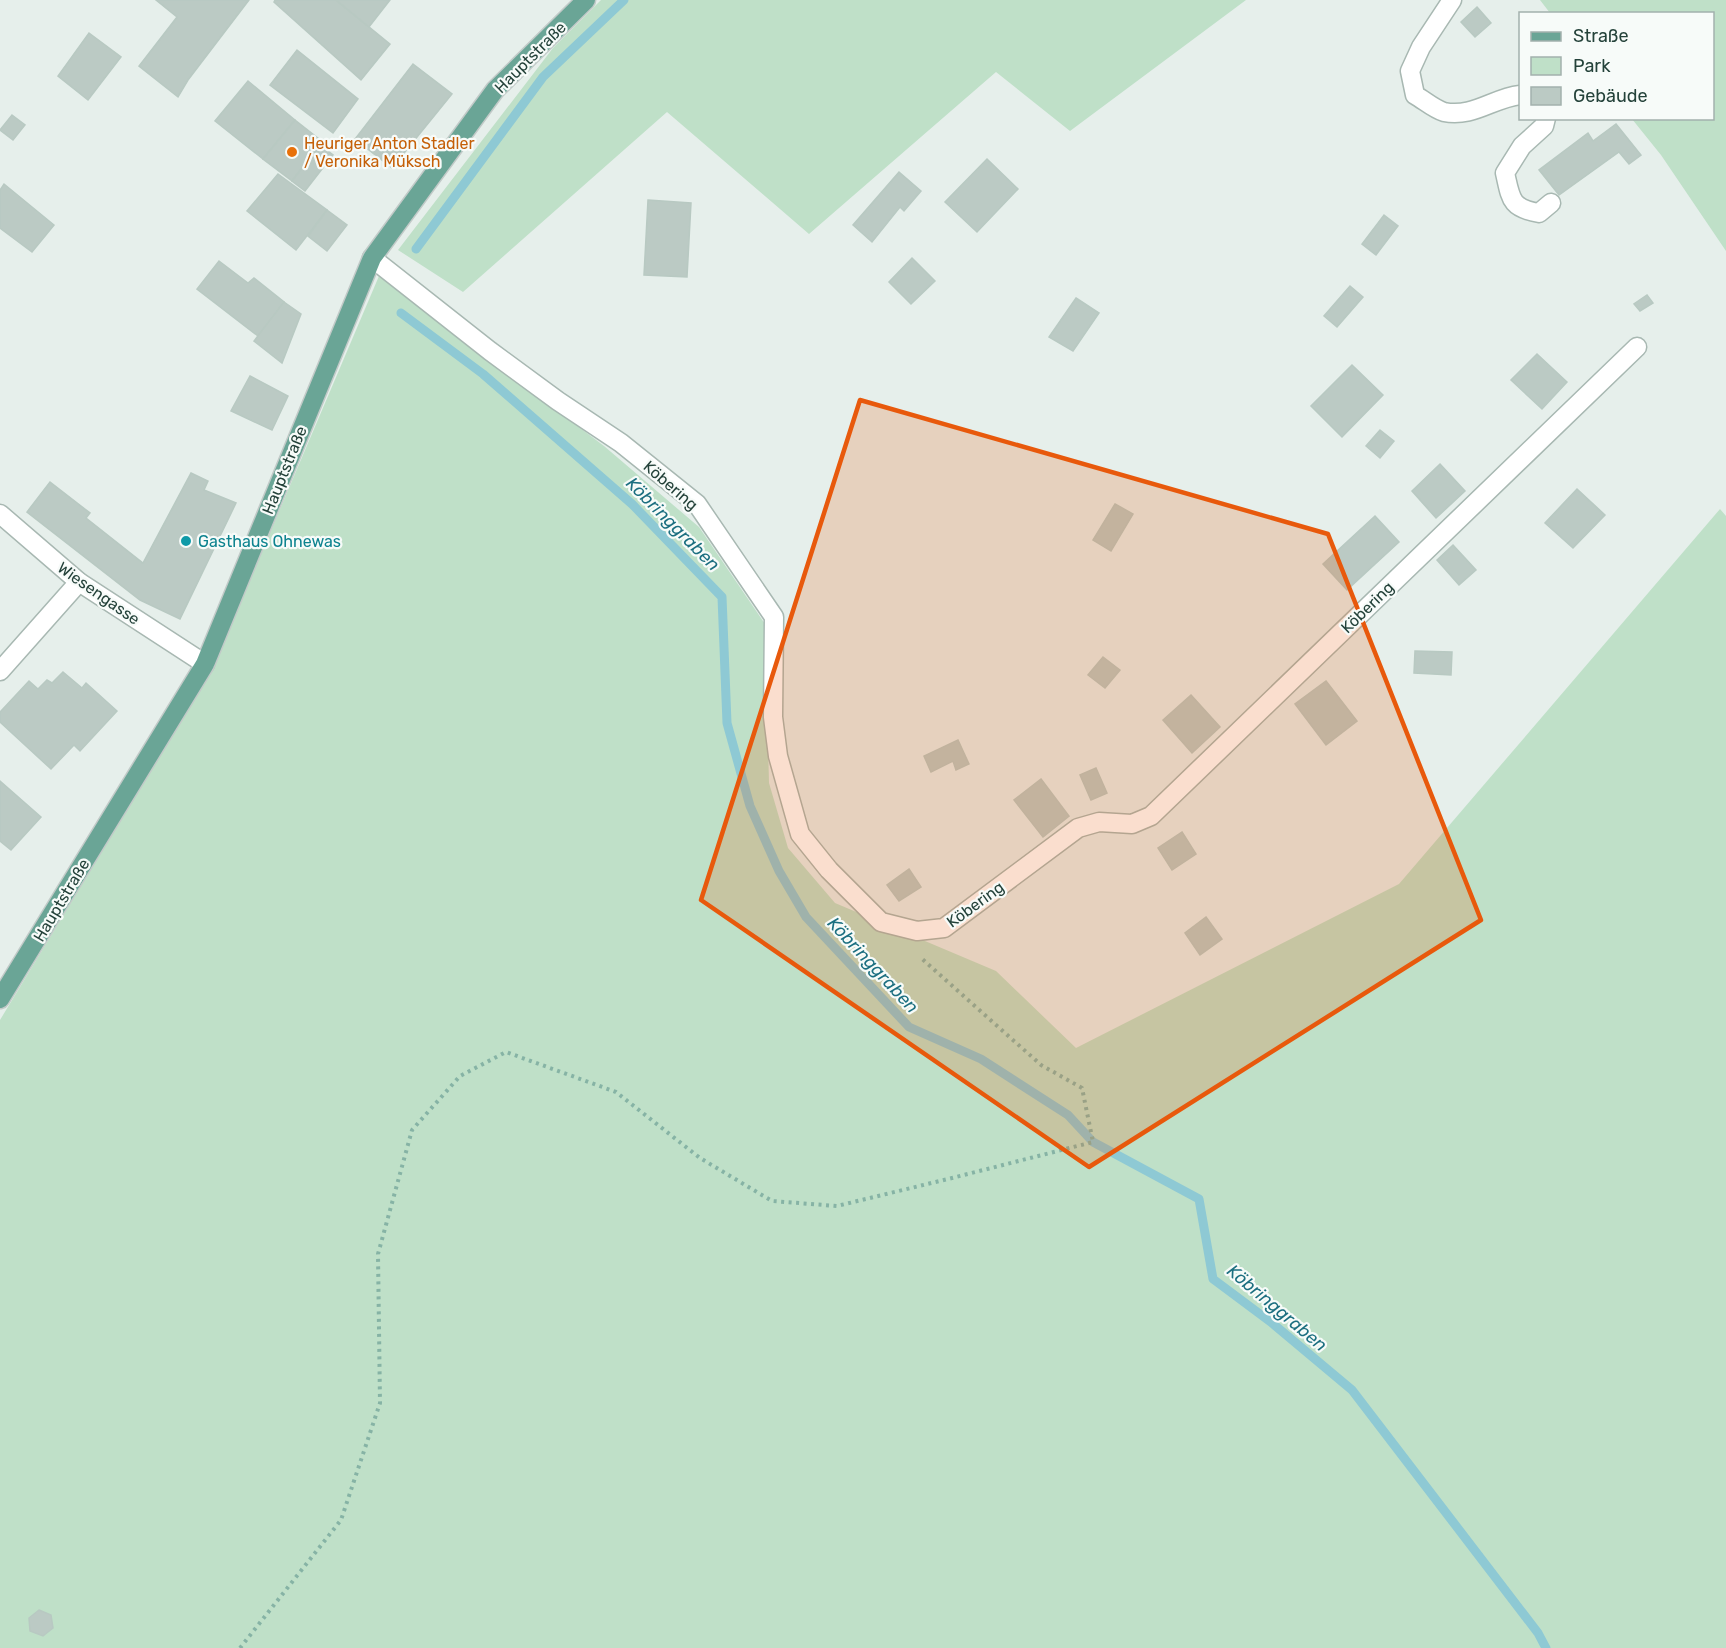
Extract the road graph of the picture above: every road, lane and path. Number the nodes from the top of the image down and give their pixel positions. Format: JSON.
{"nodes":[{"id":1,"x":586,"y":0,"type":"edge"},
{"id":2,"x":1452,"y":0,"type":"edge"},
{"id":3,"x":1519,"y":95,"type":"edge"},
{"id":4,"x":1546,"y":120,"type":"edge"},
{"id":5,"x":1551,"y":203,"type":"dead end"},
{"id":6,"x":372,"y":258,"type":"junction"},
{"id":7,"x":1637,"y":347,"type":"dead end"},
{"id":8,"x":0,"y":514,"type":"edge"},
{"id":9,"x":79,"y":582,"type":"junction"},
{"id":10,"x":205,"y":664,"type":"junction"},
{"id":11,"x":0,"y":671,"type":"edge"},
{"id":12,"x":915,"y":952,"type":"dead end"},
{"id":13,"x":0,"y":999,"type":"edge"},
{"id":14,"x":240,"y":1648,"type":"edge"}],
"edges":[{"from":1,"to":6,"type":"main road","name":"Hauptstraße"},
{"from":2,"to":3,"type":"street"},
{"from":4,"to":5,"type":"street"},
{"from":6,"to":7,"type":"street","name":"Köbering"},
{"from":6,"to":10,"type":"main road","name":"Hauptstraße"},
{"from":8,"to":9,"type":"street","name":"Wiesengasse"},
{"from":9,"to":10,"type":"street","name":"Wiesengasse"},
{"from":9,"to":11,"type":"street"},
{"from":10,"to":13,"type":"main road","name":"Hauptstraße"},
{"from":12,"to":14,"type":"path"}]}
